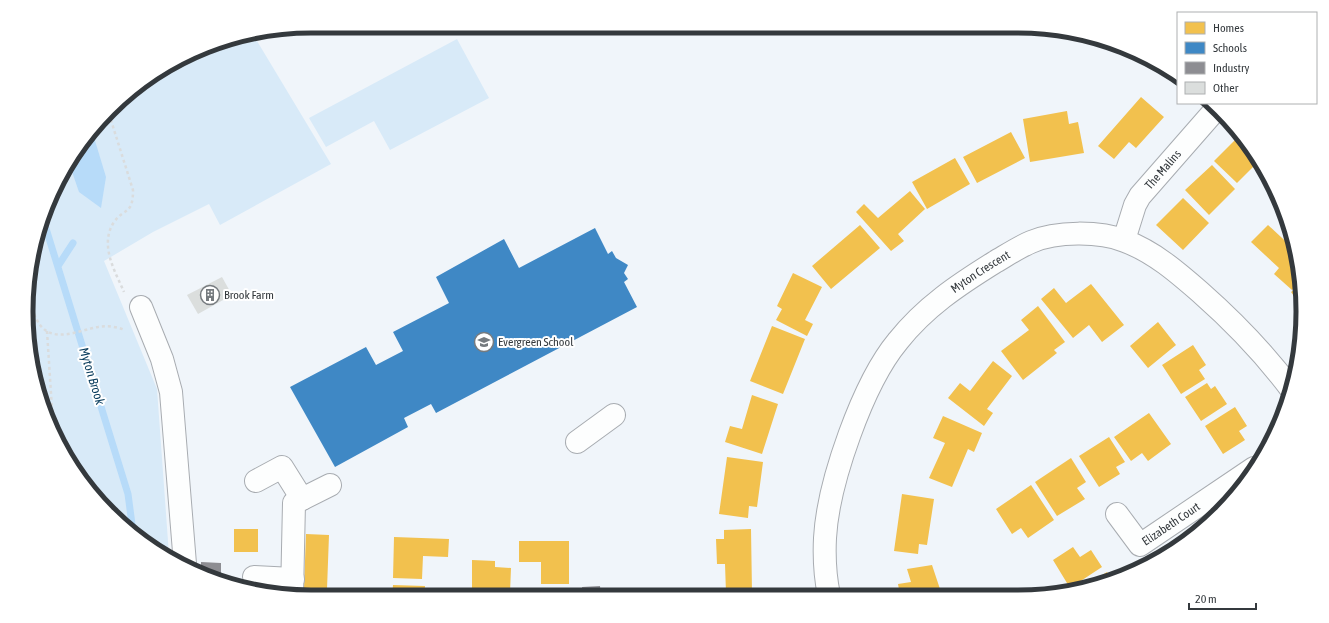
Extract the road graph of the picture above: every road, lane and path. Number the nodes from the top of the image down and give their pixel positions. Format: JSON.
{"nodes":[{"id":1,"x":1212,"y":113,"type":"edge"},
{"id":2,"x":111,"y":119,"type":"edge"},
{"id":3,"x":1124,"y":240,"type":"junction"},
{"id":4,"x":134,"y":302,"type":"joint"},
{"id":5,"x":33,"y":308,"type":"edge"},
{"id":6,"x":98,"y":327,"type":"dead end"},
{"id":7,"x":47,"y":331,"type":"junction"},
{"id":8,"x":1287,"y":384,"type":"edge"},
{"id":9,"x":52,"y":413,"type":"edge"},
{"id":10,"x":614,"y":415,"type":"dead end"},
{"id":11,"x":577,"y":442,"type":"dead end"},
{"id":12,"x":1241,"y":477,"type":"edge"},
{"id":13,"x":256,"y":481,"type":"dead end"},
{"id":14,"x":330,"y":485,"type":"dead end"},
{"id":15,"x":302,"y":499,"type":"junction"},
{"id":16,"x":1117,"y":514,"type":"dead end"},
{"id":17,"x":185,"y":559,"type":"edge"},
{"id":18,"x":254,"y":577,"type":"dead end"},
{"id":19,"x":293,"y":587,"type":"edge"},
{"id":20,"x":828,"y":590,"type":"edge"}],
"edges":[{"from":1,"to":3,"type":"street","name":"The Malins"},
{"from":2,"to":4,"type":"path"},
{"from":3,"to":8,"type":"street","name":"Myton Crescent"},
{"from":3,"to":20,"type":"street","name":"Myton Crescent"},
{"from":4,"to":17,"type":"street"},
{"from":5,"to":7,"type":"path"},
{"from":6,"to":7,"type":"path"},
{"from":7,"to":9,"type":"path"},
{"from":10,"to":11,"type":"street"},
{"from":12,"to":16,"type":"street","name":"Elizabeth Court"},
{"from":13,"to":15,"type":"street"},
{"from":14,"to":15,"type":"street"},
{"from":15,"to":19,"type":"street"},
{"from":18,"to":19,"type":"street"}]}
